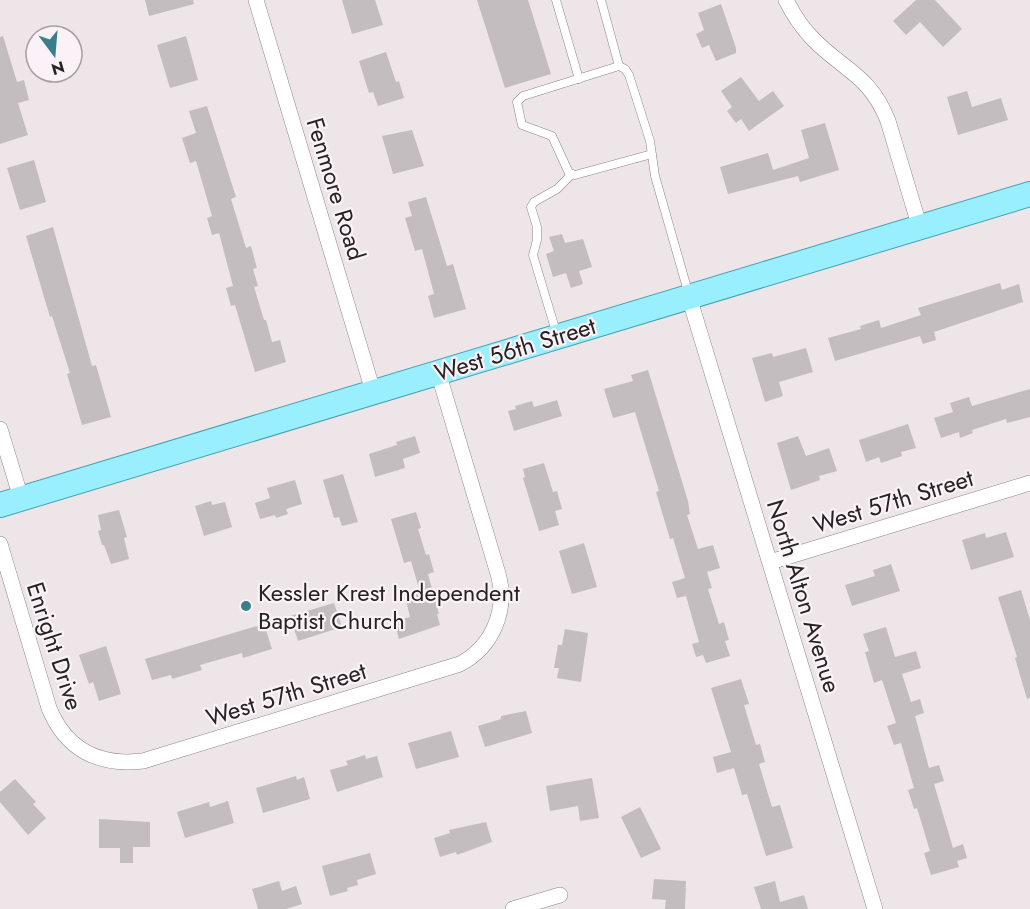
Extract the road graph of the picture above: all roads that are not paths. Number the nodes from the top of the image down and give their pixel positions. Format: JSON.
{"nodes":[{"id":1,"x":256,"y":0,"type":"edge"},
{"id":2,"x":556,"y":0,"type":"edge"},
{"id":3,"x":601,"y":0,"type":"edge"},
{"id":4,"x":786,"y":0,"type":"edge"},
{"id":5,"x":619,"y":66,"type":"junction"},
{"id":6,"x":579,"y":79,"type":"junction"},
{"id":7,"x":652,"y":154,"type":"junction"},
{"id":8,"x":572,"y":174,"type":"junction"},
{"id":9,"x":1030,"y":194,"type":"edge"},
{"id":10,"x":920,"y":228,"type":"junction"},
{"id":11,"x":689,"y":297,"type":"junction"},
{"id":12,"x":557,"y":336,"type":"junction"},
{"id":13,"x":438,"y":372,"type":"junction"},
{"id":14,"x":373,"y":391,"type":"junction"},
{"id":15,"x":0,"y":429,"type":"edge"},
{"id":16,"x":1030,"y":483,"type":"edge"},
{"id":17,"x":10,"y":501,"type":"edge"},
{"id":18,"x":0,"y":544,"type":"edge"},
{"id":19,"x":770,"y":562,"type":"junction"},
{"id":20,"x":85,"y":752,"type":"joint"},
{"id":21,"x":560,"y":895,"type":"dead end"},
{"id":22,"x":513,"y":909,"type":"edge"},
{"id":23,"x":875,"y":909,"type":"edge"}],
"edges":[{"from":1,"to":14,"type":"street","name":"Fenmore Road"},
{"from":2,"to":6,"type":"lane"},
{"from":3,"to":5,"type":"lane"},
{"from":4,"to":10,"type":"street"},
{"from":5,"to":6,"type":"lane"},
{"from":5,"to":7,"type":"lane"},
{"from":6,"to":8,"type":"lane"},
{"from":7,"to":8,"type":"lane"},
{"from":7,"to":11,"type":"lane"},
{"from":8,"to":12,"type":"lane"},
{"from":9,"to":10,"type":"main road","name":"West 56th Street"},
{"from":10,"to":11,"type":"main road","name":"West 56th Street"},
{"from":11,"to":12,"type":"main road","name":"West 56th Street"},
{"from":11,"to":19,"type":"street","name":"North Alton Avenue"},
{"from":12,"to":13,"type":"main road","name":"West 56th Street"},
{"from":13,"to":14,"type":"main road","name":"West 56th Street"},
{"from":13,"to":20,"type":"street","name":"West 57th Street"},
{"from":14,"to":17,"type":"main road","name":"West 56th Street"},
{"from":15,"to":17,"type":"street"},
{"from":16,"to":19,"type":"street","name":"West 57th Street"},
{"from":18,"to":20,"type":"street","name":"Enright Drive"},
{"from":19,"to":23,"type":"street","name":"North Alton Avenue"},
{"from":21,"to":22,"type":"street"}]}
